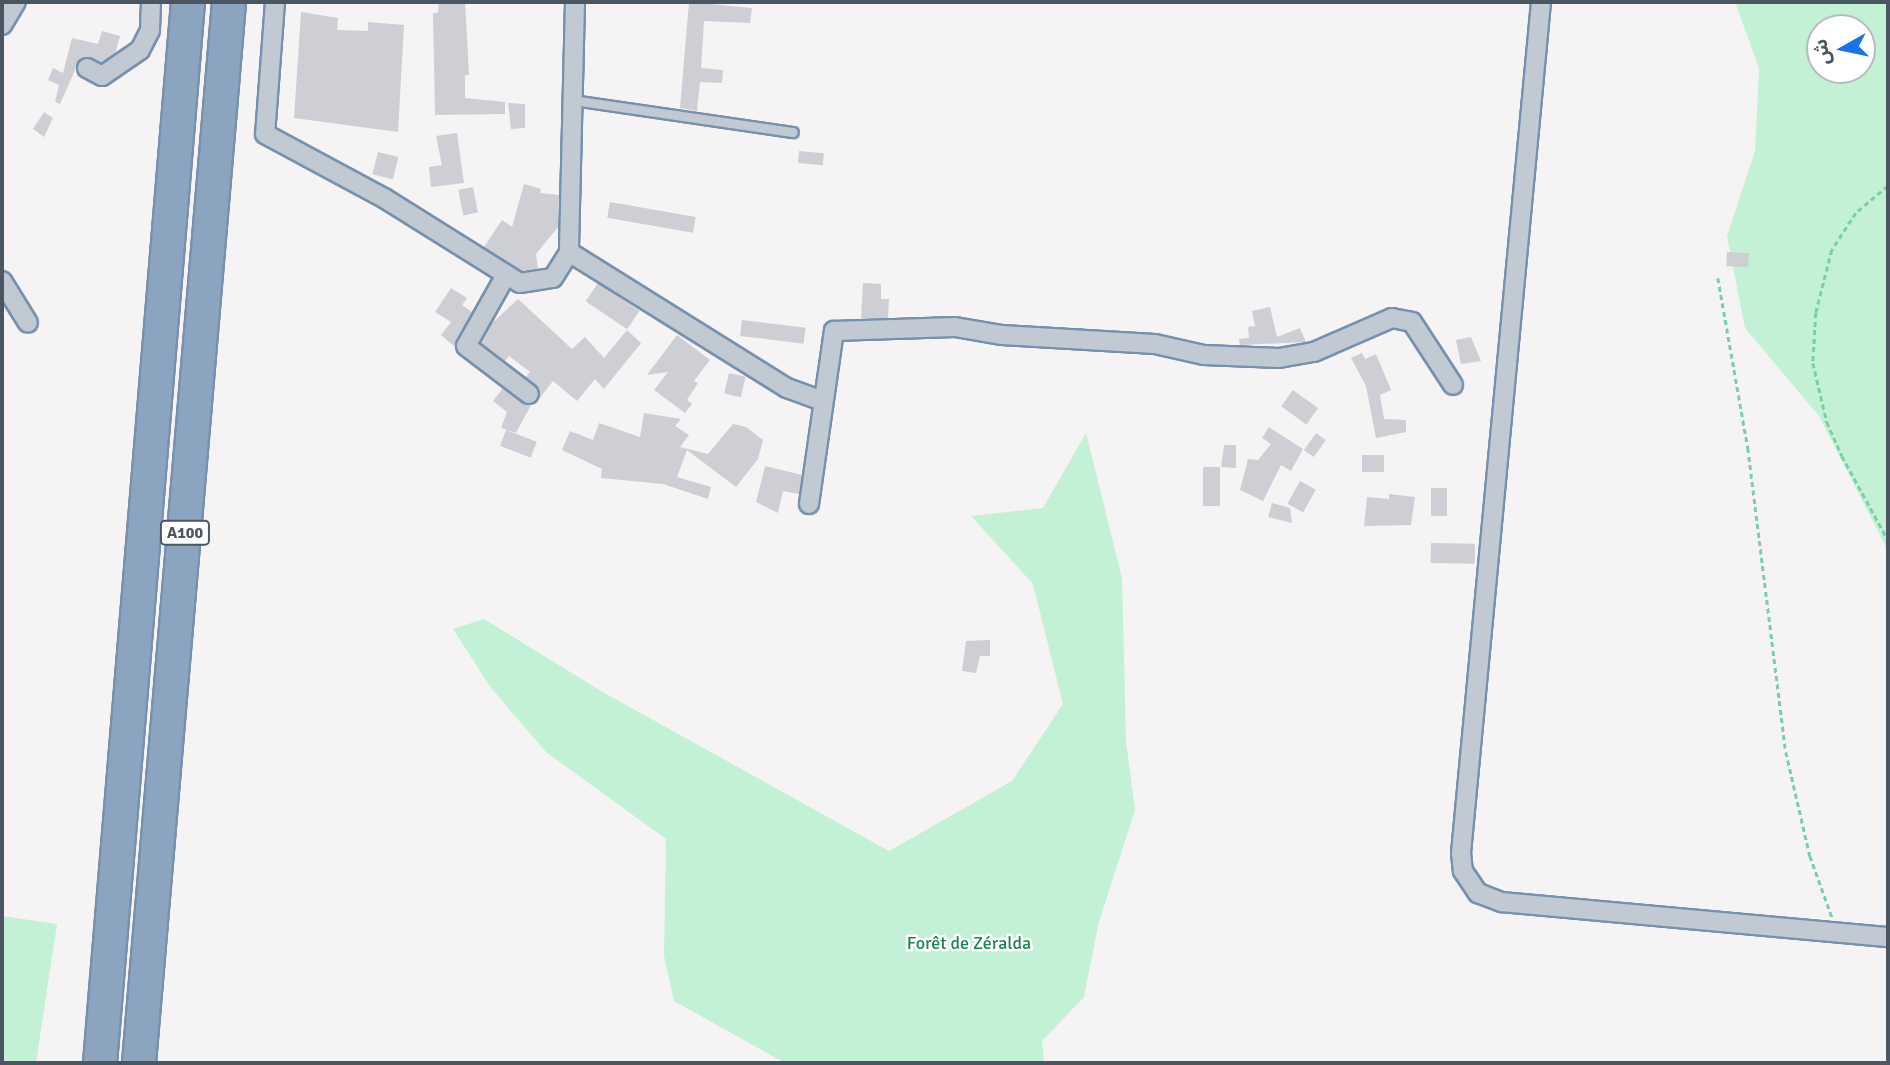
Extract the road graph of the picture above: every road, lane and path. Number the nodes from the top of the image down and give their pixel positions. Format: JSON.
{"nodes":[{"id":1,"x":16,"y":2,"type":"edge"},
{"id":2,"x":151,"y":2,"type":"edge"},
{"id":3,"x":188,"y":2,"type":"edge"},
{"id":4,"x":229,"y":2,"type":"edge"},
{"id":5,"x":275,"y":2,"type":"edge"},
{"id":6,"x":575,"y":2,"type":"edge"},
{"id":7,"x":1541,"y":2,"type":"edge"},
{"id":8,"x":2,"y":25,"type":"edge"},
{"id":9,"x":86,"y":68,"type":"dead end"},
{"id":10,"x":573,"y":100,"type":"junction"},
{"id":11,"x":793,"y":132,"type":"dead end"},
{"id":12,"x":1888,"y":186,"type":"edge"},
{"id":13,"x":569,"y":253,"type":"junction"},
{"id":14,"x":506,"y":275,"type":"junction"},
{"id":15,"x":1718,"y":278,"type":"dead end"},
{"id":16,"x":2,"y":281,"type":"edge"},
{"id":17,"x":28,"y":323,"type":"dead end"},
{"id":18,"x":1453,"y":385,"type":"dead end"},
{"id":19,"x":529,"y":394,"type":"dead end"},
{"id":20,"x":820,"y":400,"type":"junction"},
{"id":21,"x":809,"y":504,"type":"dead end"},
{"id":22,"x":1888,"y":540,"type":"edge"},
{"id":23,"x":1840,"y":933,"type":"junction"},
{"id":24,"x":1888,"y":937,"type":"edge"},
{"id":25,"x":100,"y":1063,"type":"edge"},
{"id":26,"x":139,"y":1063,"type":"edge"}],
"edges":[{"from":1,"to":8,"type":"street"},
{"from":2,"to":9,"type":"street"},
{"from":3,"to":25,"type":"highway","name":"A100","number":"A100"},
{"from":4,"to":26,"type":"highway","number":"A100"},
{"from":5,"to":14,"type":"street"},
{"from":6,"to":10,"type":"street"},
{"from":7,"to":23,"type":"street"},
{"from":10,"to":11,"type":"lane"},
{"from":10,"to":13,"type":"street"},
{"from":12,"to":22,"type":"path"},
{"from":13,"to":14,"type":"street"},
{"from":13,"to":20,"type":"street"},
{"from":14,"to":19,"type":"street"},
{"from":15,"to":23,"type":"path"},
{"from":16,"to":17,"type":"street"},
{"from":18,"to":20,"type":"street"},
{"from":20,"to":21,"type":"street"},
{"from":23,"to":24,"type":"street"}]}
